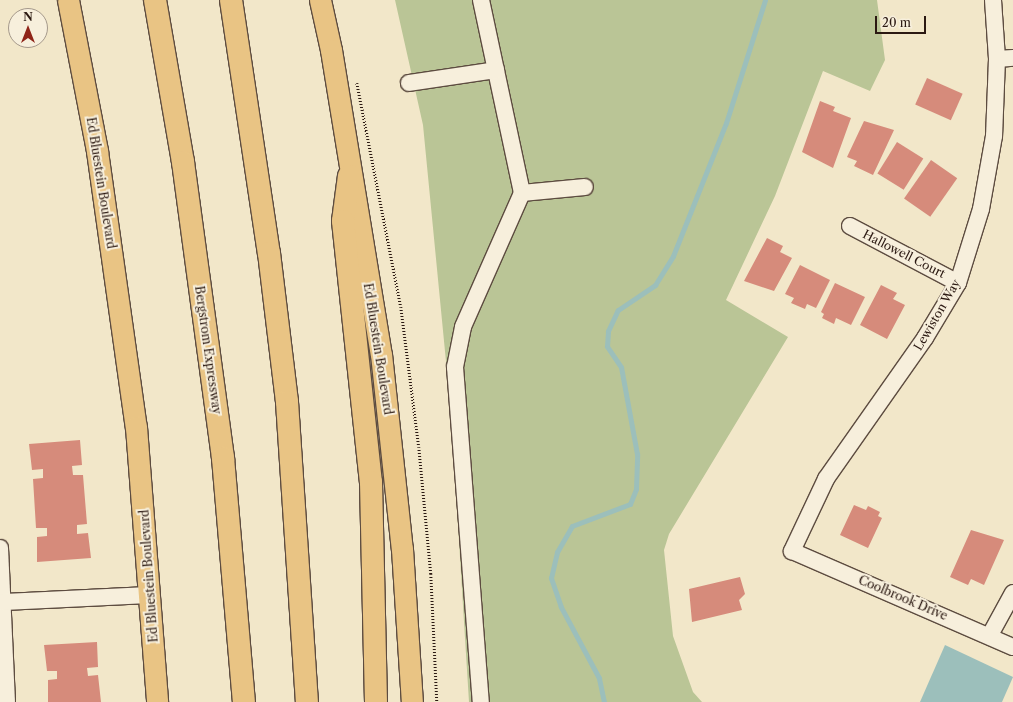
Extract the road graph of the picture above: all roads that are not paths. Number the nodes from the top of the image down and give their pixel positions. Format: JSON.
{"nodes":[{"id":1,"x":68,"y":0,"type":"edge"},
{"id":2,"x":156,"y":0,"type":"edge"},
{"id":3,"x":231,"y":0,"type":"edge"},
{"id":4,"x":320,"y":0,"type":"edge"},
{"id":5,"x":481,"y":0,"type":"edge"},
{"id":6,"x":993,"y":0,"type":"edge"},
{"id":7,"x":1005,"y":58,"type":"edge"},
{"id":8,"x":496,"y":70,"type":"junction"},
{"id":9,"x":409,"y":82,"type":"dead end"},
{"id":10,"x":349,"y":176,"type":"junction"},
{"id":11,"x":585,"y":187,"type":"dead end"},
{"id":12,"x":522,"y":194,"type":"junction"},
{"id":13,"x":850,"y":226,"type":"dead end"},
{"id":14,"x":958,"y":282,"type":"junction"},
{"id":15,"x":0,"y":548,"type":"edge"},
{"id":16,"x":792,"y":551,"type":"joint"},
{"id":17,"x":1013,"y":593,"type":"edge"},
{"id":18,"x":151,"y":595,"type":"junction"},
{"id":19,"x":2,"y":602,"type":"junction"},
{"id":20,"x":990,"y":635,"type":"junction"},
{"id":21,"x":1013,"y":646,"type":"edge"},
{"id":22,"x":7,"y":702,"type":"edge"},
{"id":23,"x":158,"y":702,"type":"edge"},
{"id":24,"x":244,"y":702,"type":"edge"},
{"id":25,"x":307,"y":702,"type":"edge"},
{"id":26,"x":376,"y":702,"type":"edge"},
{"id":27,"x":412,"y":702,"type":"edge"},
{"id":28,"x":481,"y":702,"type":"edge"}],
"edges":[{"from":1,"to":18,"type":"main road","name":"Ed Bluestein Boulevard"},
{"from":2,"to":24,"type":"highway","name":"Bergstrom Expressway"},
{"from":3,"to":25,"type":"highway"},
{"from":4,"to":10,"type":"main road","name":"Ed Bluestein Boulevard"},
{"from":5,"to":8,"type":"street"},
{"from":6,"to":7,"type":"street","name":"Lewiston Way"},
{"from":7,"to":14,"type":"street","name":"Lewiston Way"},
{"from":8,"to":9,"type":"street"},
{"from":8,"to":12,"type":"street"},
{"from":10,"to":26,"type":"highway"},
{"from":10,"to":27,"type":"main road","name":"Ed Bluestein Boulevard"},
{"from":11,"to":12,"type":"street"},
{"from":12,"to":28,"type":"street"},
{"from":13,"to":14,"type":"street","name":"Hallowell Court"},
{"from":14,"to":16,"type":"street","name":"Lewiston Way"},
{"from":15,"to":19,"type":"street"},
{"from":16,"to":20,"type":"street","name":"Coolbrook Drive"},
{"from":17,"to":20,"type":"street"},
{"from":18,"to":19,"type":"street"},
{"from":18,"to":23,"type":"main road","name":"Ed Bluestein Boulevard"},
{"from":19,"to":22,"type":"street"},
{"from":20,"to":21,"type":"street","name":"Coolbrook Drive"}]}
